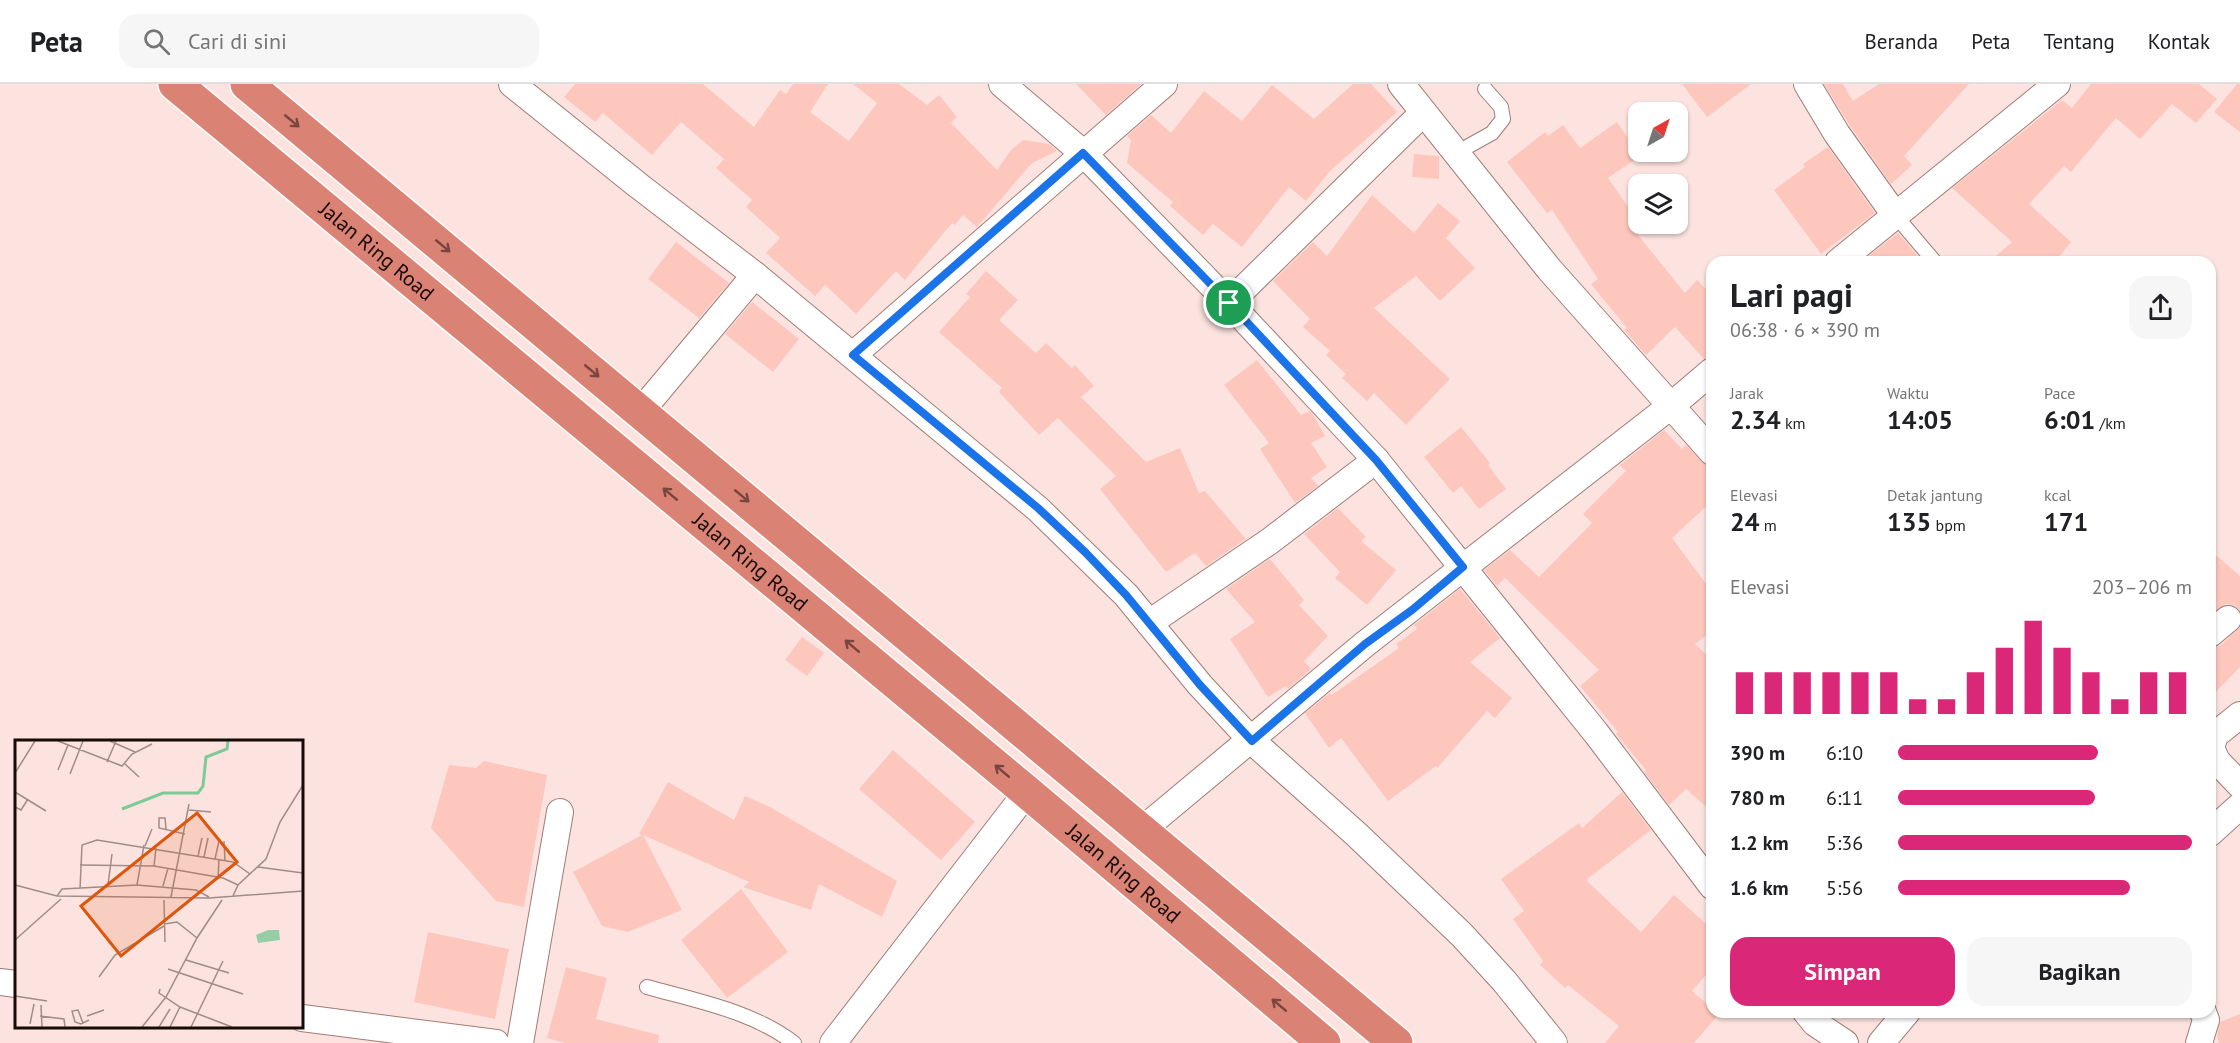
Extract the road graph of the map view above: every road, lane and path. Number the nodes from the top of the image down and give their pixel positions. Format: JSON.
{"nodes":[{"id":1,"x":175,"y":84,"type":"edge"},
{"id":2,"x":247,"y":84,"type":"edge"},
{"id":3,"x":1002,"y":84,"type":"edge"},
{"id":4,"x":1164,"y":84,"type":"edge"},
{"id":5,"x":1401,"y":84,"type":"edge"},
{"id":6,"x":1806,"y":84,"type":"edge"},
{"id":7,"x":2057,"y":84,"type":"edge"},
{"id":8,"x":521,"y":86,"type":"edge"},
{"id":9,"x":1485,"y":89,"type":"dead end"},
{"id":10,"x":1424,"y":113,"type":"junction"},
{"id":11,"x":1458,"y":152,"type":"junction"},
{"id":12,"x":1083,"y":153,"type":"junction"},
{"id":13,"x":402,"y":212,"type":"junction"},
{"id":14,"x":1895,"y":215,"type":"junction"},
{"id":15,"x":374,"y":248,"type":"junction"},
{"id":16,"x":1845,"y":256,"type":"edge"},
{"id":17,"x":1930,"y":256,"type":"edge"},
{"id":18,"x":755,"y":275,"type":"junction"},
{"id":19,"x":1229,"y":303,"type":"junction"},
{"id":20,"x":853,"y":355,"type":"junction"},
{"id":21,"x":1706,"y":376,"type":"edge"},
{"id":22,"x":1672,"y":405,"type":"junction"},
{"id":23,"x":641,"y":411,"type":"junction"},
{"id":24,"x":1706,"y":445,"type":"edge"},
{"id":25,"x":1376,"y":460,"type":"junction"},
{"id":26,"x":1463,"y":567,"type":"junction"},
{"id":27,"x":1149,"y":623,"type":"junction"},
{"id":28,"x":2240,"y":715,"type":"edge"},
{"id":29,"x":2216,"y":735,"type":"edge"},
{"id":30,"x":1252,"y":741,"type":"junction"},
{"id":31,"x":2216,"y":759,"type":"edge"},
{"id":32,"x":2240,"y":785,"type":"edge"},
{"id":33,"x":1028,"y":792,"type":"junction"},
{"id":34,"x":2240,"y":806,"type":"edge"},
{"id":35,"x":560,"y":812,"type":"dead end"},
{"id":36,"x":2216,"y":827,"type":"edge"},
{"id":37,"x":1142,"y":830,"type":"junction"},
{"id":38,"x":1706,"y":878,"type":"edge"},
{"id":39,"x":0,"y":982,"type":"edge"},
{"id":40,"x":15,"y":984,"type":"edge"},
{"id":41,"x":647,"y":987,"type":"dead end"},
{"id":42,"x":303,"y":1018,"type":"edge"},
{"id":43,"x":1811,"y":1018,"type":"edge"},
{"id":44,"x":1902,"y":1018,"type":"edge"},
{"id":45,"x":2205,"y":1018,"type":"edge"},
{"id":46,"x":496,"y":1043,"type":"edge"},
{"id":47,"x":520,"y":1043,"type":"edge"},
{"id":48,"x":794,"y":1043,"type":"edge"},
{"id":49,"x":832,"y":1043,"type":"edge"},
{"id":50,"x":1324,"y":1043,"type":"edge"},
{"id":51,"x":1396,"y":1043,"type":"edge"},
{"id":52,"x":1554,"y":1043,"type":"edge"},
{"id":53,"x":1845,"y":1043,"type":"edge"},
{"id":54,"x":1881,"y":1043,"type":"edge"},
{"id":55,"x":2199,"y":1043,"type":"edge"}],
"edges":[{"from":1,"to":15,"type":"highway","name":"Jalan Ring Road"},
{"from":2,"to":13,"type":"highway","name":"Jalan Ring Road","one_way":true},
{"from":3,"to":12,"type":"street"},
{"from":4,"to":12,"type":"street"},
{"from":5,"to":10,"type":"street"},
{"from":6,"to":14,"type":"street"},
{"from":7,"to":14,"type":"street"},
{"from":8,"to":18,"type":"street"},
{"from":9,"to":11,"type":"lane"},
{"from":10,"to":11,"type":"street"},
{"from":10,"to":19,"type":"street"},
{"from":11,"to":22,"type":"street"},
{"from":12,"to":19,"type":"street"},
{"from":12,"to":20,"type":"street"},
{"from":13,"to":15,"type":"highway"},
{"from":13,"to":23,"type":"highway","name":"Jalan Ring Road","one_way":true},
{"from":14,"to":16,"type":"street"},
{"from":14,"to":17,"type":"lane"},
{"from":33,"to":15,"type":"highway","name":"Jalan Ring Road","one_way":true},
{"from":18,"to":20,"type":"street"},
{"from":18,"to":23,"type":"street"},
{"from":19,"to":25,"type":"street"},
{"from":20,"to":27,"type":"street"},
{"from":21,"to":22,"type":"street"},
{"from":22,"to":24,"type":"street"},
{"from":22,"to":26,"type":"street"},
{"from":23,"to":37,"type":"highway","name":"Jalan Ring Road","one_way":true},
{"from":25,"to":26,"type":"street"},
{"from":25,"to":27,"type":"street"},
{"from":26,"to":30,"type":"street"},
{"from":26,"to":38,"type":"street"},
{"from":27,"to":30,"type":"street"},
{"from":28,"to":29,"type":"street"},
{"from":30,"to":37,"type":"street"},
{"from":30,"to":52,"type":"street"},
{"from":31,"to":32,"type":"street"},
{"from":33,"to":49,"type":"street"},
{"from":50,"to":33,"type":"highway","name":"Jalan Ring Road","one_way":true},
{"from":34,"to":36,"type":"street"},
{"from":35,"to":47,"type":"street"},
{"from":37,"to":51,"type":"highway","name":"Jalan Ring Road"},
{"from":39,"to":40,"type":"street"},
{"from":41,"to":48,"type":"lane"},
{"from":42,"to":46,"type":"street"},
{"from":43,"to":53,"type":"street"},
{"from":44,"to":54,"type":"street"},
{"from":45,"to":55,"type":"street"}]}
